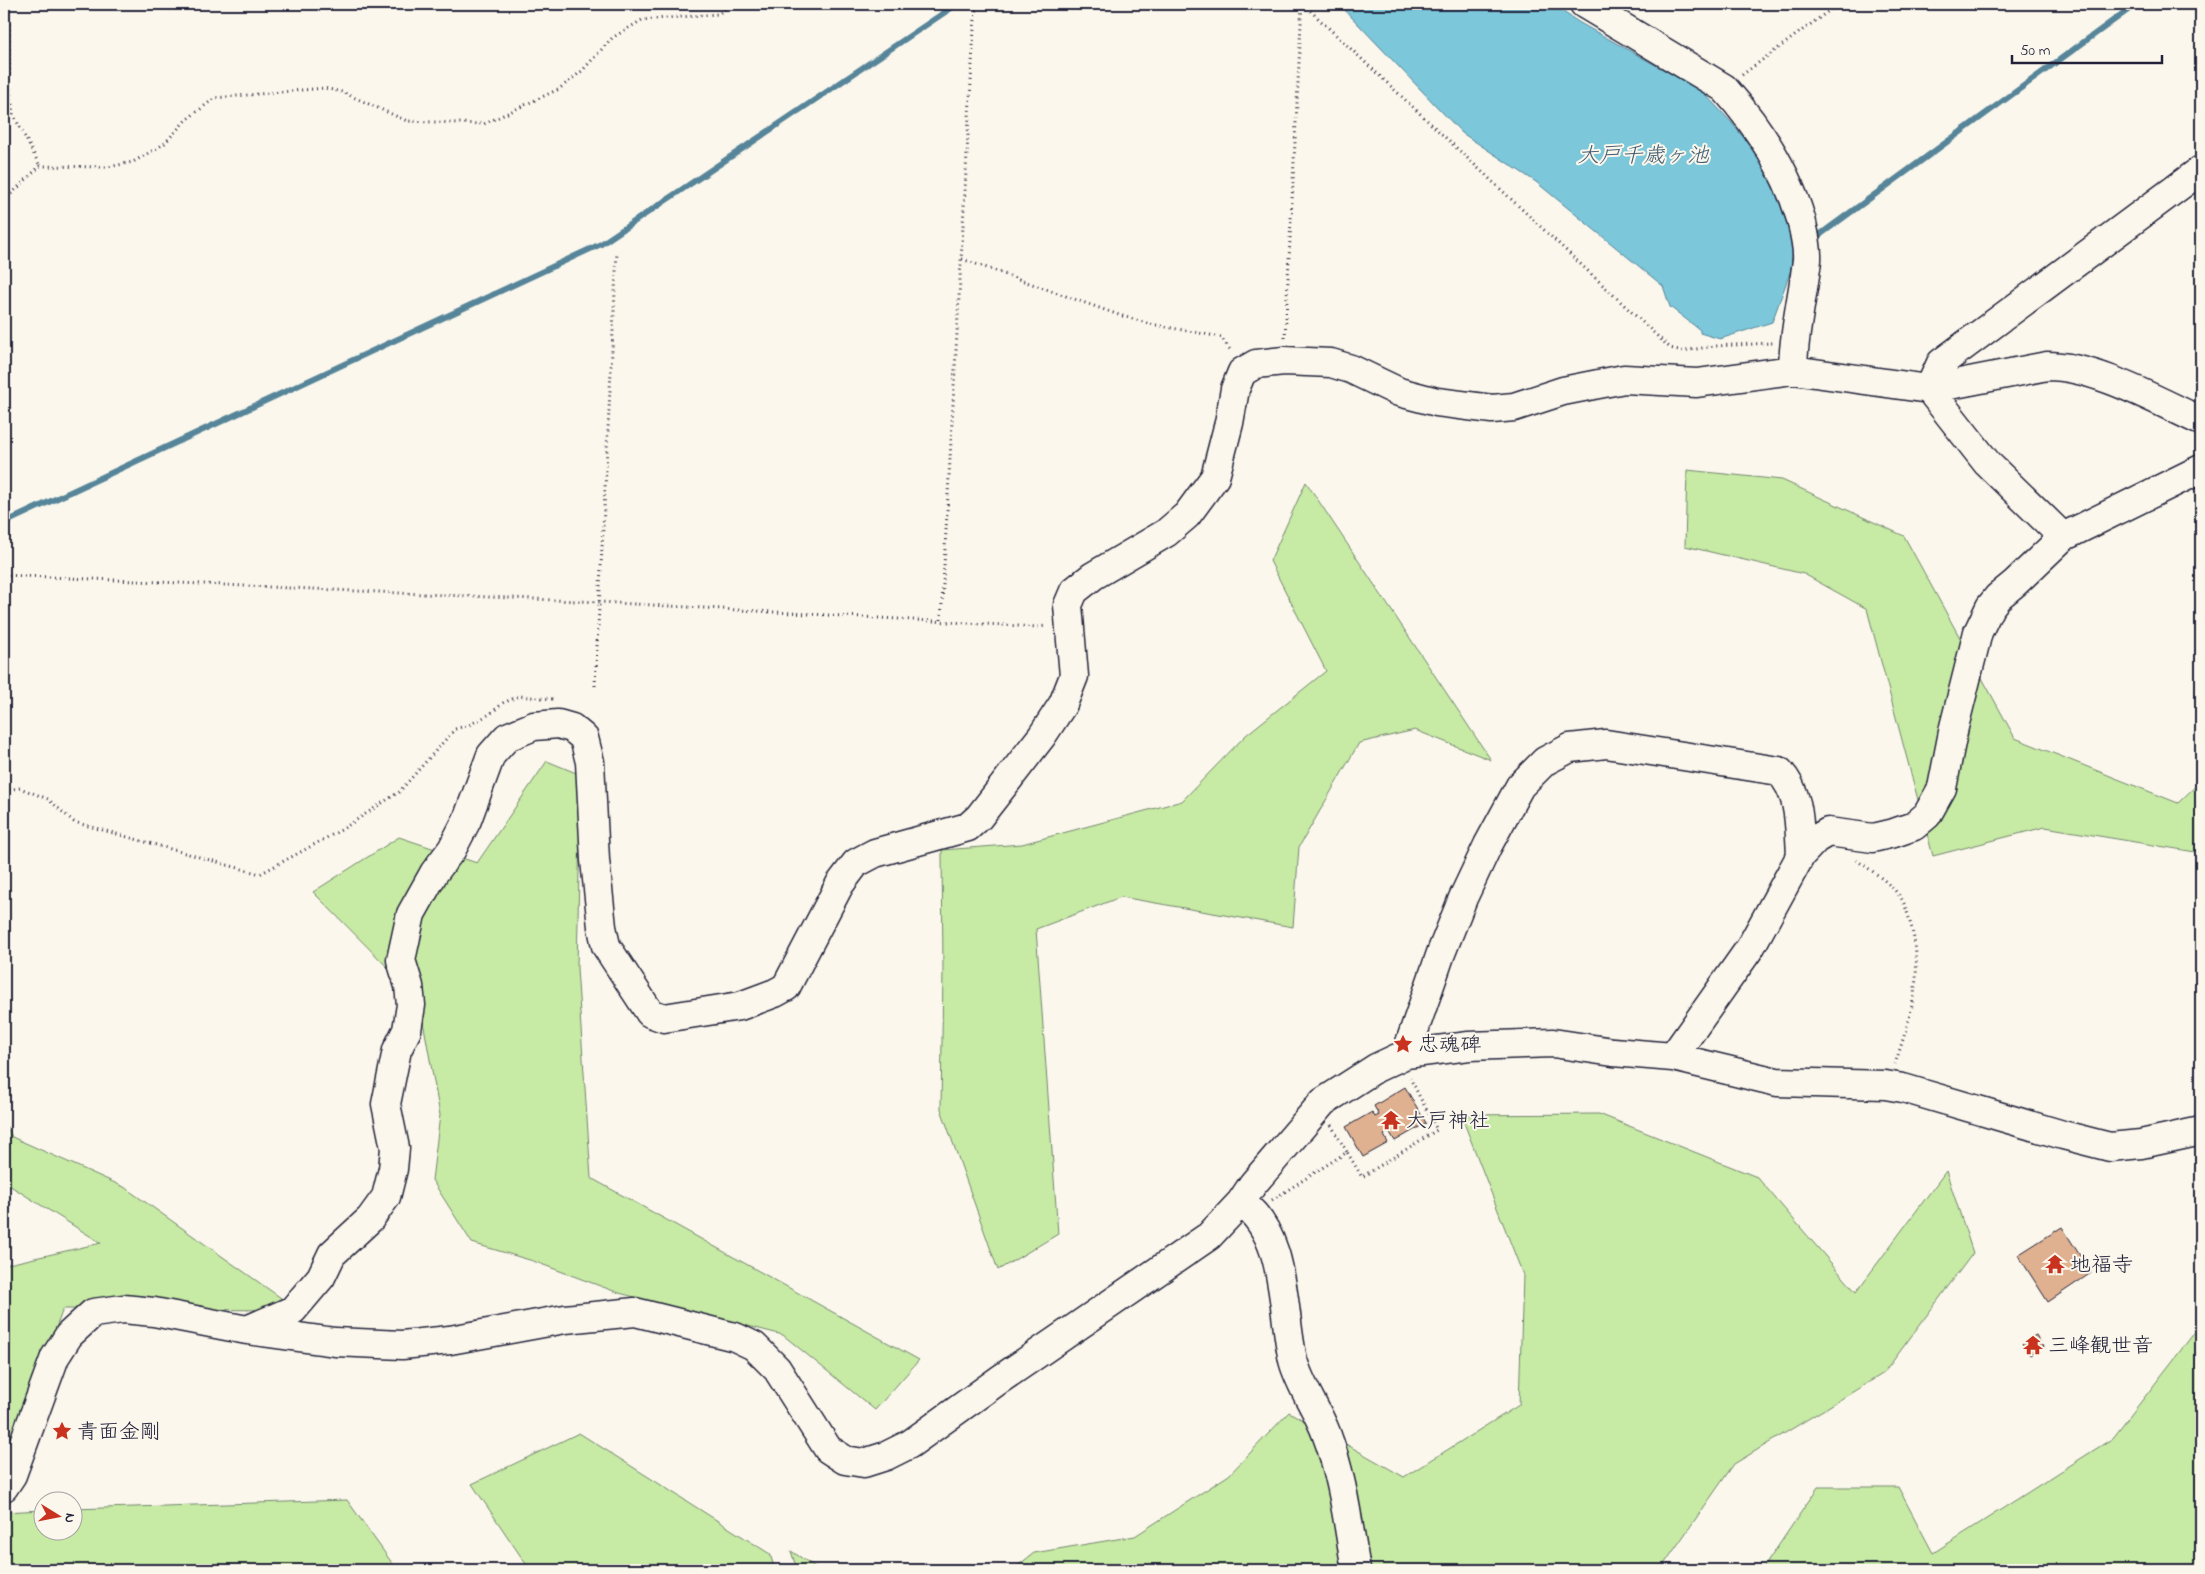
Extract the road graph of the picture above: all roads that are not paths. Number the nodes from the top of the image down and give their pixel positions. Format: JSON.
{"nodes":[{"id":1,"x":1584,"y":4,"type":"edge"},
{"id":2,"x":2201,"y":170,"type":"edge"},
{"id":3,"x":1793,"y":370,"type":"junction"},
{"id":4,"x":1929,"y":389,"type":"junction"},
{"id":5,"x":2201,"y":421,"type":"edge"},
{"id":6,"x":2201,"y":469,"type":"edge"},
{"id":7,"x":2063,"y":538,"type":"junction"},
{"id":8,"x":1801,"y":855,"type":"junction"},
{"id":9,"x":1406,"y":1054,"type":"junction"},
{"id":10,"x":1673,"y":1057,"type":"junction"},
{"id":11,"x":2201,"y":1131,"type":"edge"},
{"id":12,"x":1248,"y":1206,"type":"junction"},
{"id":13,"x":247,"y":1330,"type":"junction"},
{"id":14,"x":4,"y":1487,"type":"edge"},
{"id":15,"x":1356,"y":1570,"type":"edge"}],
"edges":[{"from":1,"to":3,"type":"street"},
{"from":2,"to":4,"type":"street"},
{"from":3,"to":4,"type":"street"},
{"from":3,"to":13,"type":"street"},
{"from":4,"to":5,"type":"street"},
{"from":4,"to":7,"type":"street"},
{"from":6,"to":7,"type":"street"},
{"from":7,"to":8,"type":"street"},
{"from":8,"to":9,"type":"street"},
{"from":8,"to":10,"type":"street"},
{"from":9,"to":10,"type":"street"},
{"from":9,"to":12,"type":"street"},
{"from":10,"to":11,"type":"street"},
{"from":12,"to":13,"type":"street"},
{"from":12,"to":15,"type":"street"},
{"from":13,"to":14,"type":"street"}]}
